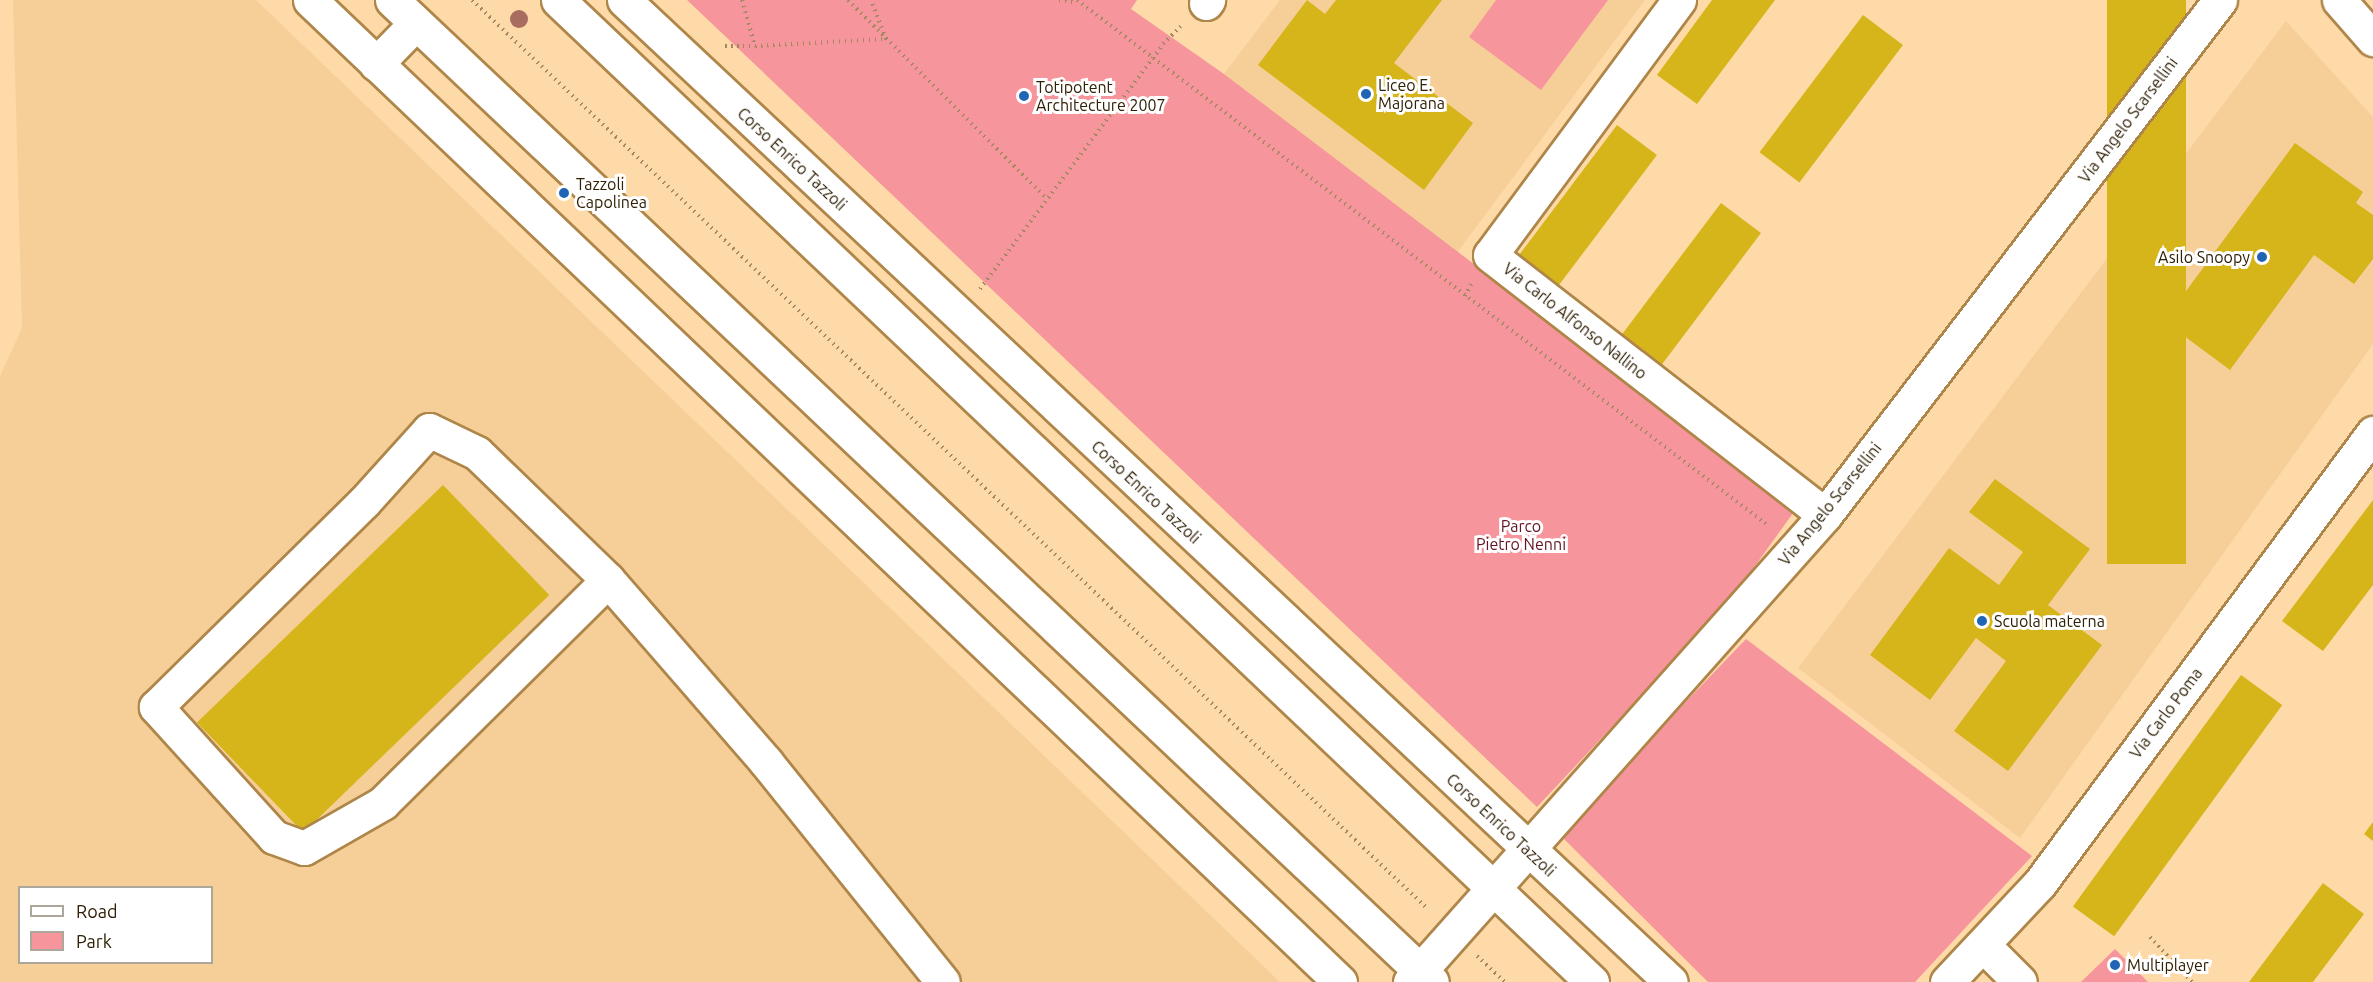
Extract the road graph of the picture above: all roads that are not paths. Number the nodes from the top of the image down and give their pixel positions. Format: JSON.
{"nodes":[{"id":1,"x":310,"y":0,"type":"edge"},
{"id":2,"x":392,"y":0,"type":"edge"},
{"id":3,"x":558,"y":0,"type":"edge"},
{"id":4,"x":624,"y":0,"type":"edge"},
{"id":5,"x":1679,"y":0,"type":"edge"},
{"id":6,"x":2220,"y":0,"type":"edge"},
{"id":7,"x":2339,"y":0,"type":"edge"},
{"id":8,"x":416,"y":22,"type":"junction"},
{"id":9,"x":2373,"y":39,"type":"edge"},
{"id":10,"x":376,"y":64,"type":"junction"},
{"id":11,"x":2373,"y":433,"type":"edge"},
{"id":12,"x":1825,"y":515,"type":"junction"},
{"id":13,"x":608,"y":580,"type":"junction"},
{"id":14,"x":1529,"y":851,"type":"junction"},
{"id":15,"x":1493,"y":887,"type":"junction"},
{"id":16,"x":1983,"y":945,"type":"junction"},
{"id":17,"x":1420,"y":978,"type":"edge"},
{"id":18,"x":943,"y":982,"type":"edge"},
{"id":19,"x":1340,"y":982,"type":"edge"},
{"id":20,"x":1592,"y":982,"type":"edge"},
{"id":21,"x":1671,"y":982,"type":"edge"},
{"id":22,"x":1947,"y":982,"type":"edge"},
{"id":23,"x":2020,"y":982,"type":"edge"}],
"edges":[{"from":1,"to":10,"type":"street"},
{"from":2,"to":8,"type":"street"},
{"from":3,"to":15,"type":"street"},
{"from":4,"to":14,"type":"street","name":"Corso Enrico Tazzoli"},
{"from":5,"to":12,"type":"street","name":"Via Carlo Alfonso Nallino"},
{"from":6,"to":12,"type":"street","name":"Via Angelo Scarsellini"},
{"from":7,"to":9,"type":"street"},
{"from":8,"to":10,"type":"street"},
{"from":8,"to":17,"type":"street"},
{"from":10,"to":19,"type":"street"},
{"from":11,"to":16,"type":"street","name":"Via Carlo Poma"},
{"from":12,"to":14,"type":"street","name":"Via Angelo Scarsellini"},
{"from":13,"to":13,"type":"street"},
{"from":13,"to":18,"type":"street"},
{"from":14,"to":15,"type":"street","name":"Via Angelo Scarsellini"},
{"from":14,"to":21,"type":"street","name":"Corso Enrico Tazzoli"},
{"from":15,"to":17,"type":"street","name":"Via Angelo Scarsellini"},
{"from":15,"to":20,"type":"street"},
{"from":16,"to":22,"type":"street","name":"Via Carlo Poma"},
{"from":16,"to":23,"type":"street"}]}
